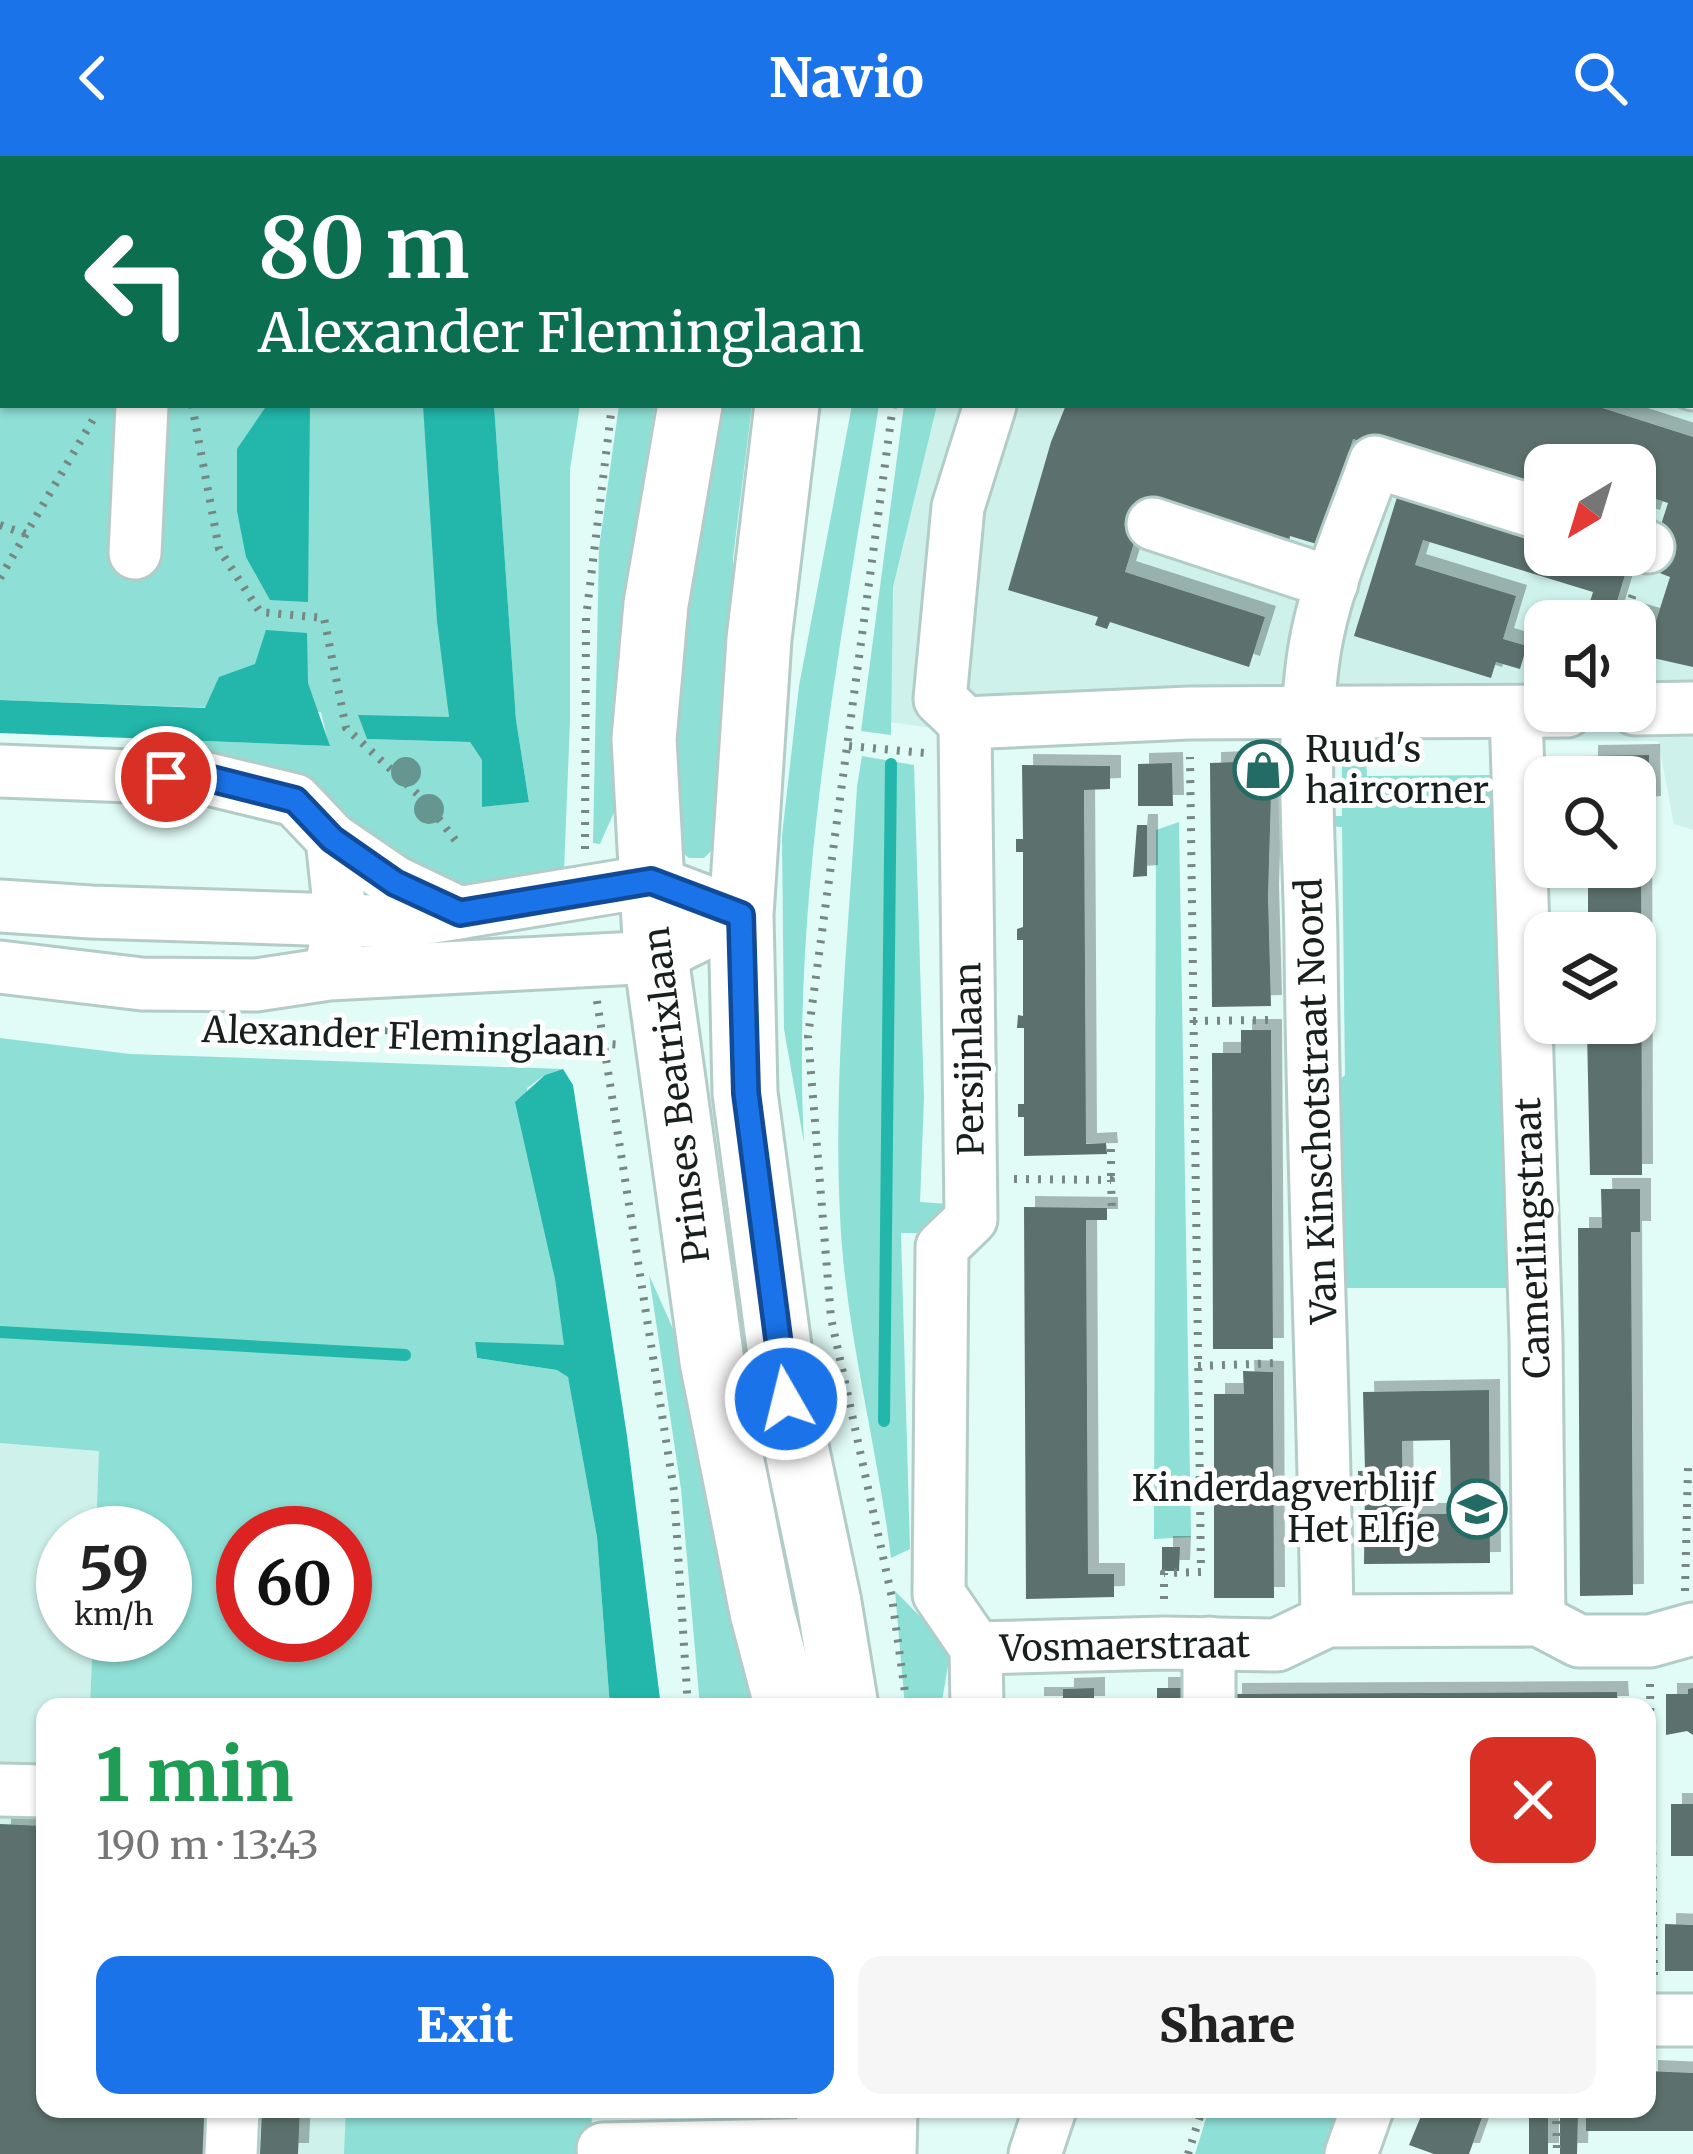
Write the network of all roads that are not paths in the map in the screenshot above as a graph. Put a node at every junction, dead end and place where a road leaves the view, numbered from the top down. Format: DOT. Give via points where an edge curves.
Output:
graph roads {
  1 [pos="142,408"];
  2 [pos="689,408"];
  3 [pos="787,408"];
  4 [pos="989,408"];
  5 [pos="1524,508"];
  6 [pos="1153,524"];
  7 [pos="135,553"];
  8 [pos="1332,583"];
  9 [pos="1693,708"];
  10 [pos="1656,709"];
  11 [pos="1516,712"];
  12 [pos="1524,712"];
  13 [pos="1308,713"];
  14 [pos="965,739"];
  15 [pos="0,771"];
  16 [pos="332,839"];
  17 [pos="651,881"];
  18 [pos="0,905"];
  19 [pos="460,913"];
  20 [pos="741,915"];
  21 [pos="341,922"];
  22 [pos="656,958"];
  23 [pos="0,967"];
  24 [pos="328,974"];
  25 [pos="1539,1620"];
  26 [pos="1327,1621"];
  27 [pos="1675,1633"];
  28 [pos="1187,1643"];
  29 [pos="976,1648"];
  30 [pos="785,1698"];
  31 [pos="845,1698"];
  32 [pos="976,1698"];
  33 [pos="1206,1698"];
  34 [pos="0,1790"];
  35 [pos="36,1791"];
  36 [pos="233,2118"];
  37 [pos="873,2118"];
  38 [pos="1047,2118"];
  39 [pos="1363,2118"];
  40 [pos="609,2140"];
  41 [pos="842,2140"];
  42 [pos="231,2154"];
  43 [pos="1035,2154"];
  44 [pos="1351,2154"];
  1 -- 7 [label="street"];
  2 -- 17 [label="main road, Prinses Beatrixlaan" via="646,716"];
  3 -- 20 [label="main road, Prinses Beatrixlaan" via="761,615"];
  4 -- 14 [label="street, Persijnlaan" via="958,507 945,616 940,699"];
  5 -- 8 [label="street, Van Kinschotstraat Noord" via="1375,462"];
  6 -- 8 [label="street"];
  8 -- 13 [label="street, Van Kinschotstraat Noord"];
  9 -- 10 [label="street"];
  11 -- 12 [label="street"];
  11 -- 13 [label="street"];
  11 -- 25 [label="street, Camerlingstraat"];
  13 -- 14 [label="street" via="1189,713"];
  13 -- 26 [label="street, Van Kinschotstraat Noord"];
  14 -- 29 [label="street, Persijnlaan" via="971,1219 942,1247 939,1594"];
  15 -- 16 [label="street" via="208,778 295,800"];
  16 -- 19 [label="street" via="395,883"];
  16 -- 21 [label="street, Alexander Fleminglaan"];
  17 -- 19 [label="street"];
  17 -- 20 [label="street"];
  17 -- 22 [label="main road, Prinses Beatrixlaan"];
  18 -- 21 [label="street"];
  19 -- 21 [label="street"];
  20 -- 22 [label="street, Alexander Fleminglaan"];
  20 -- 31 [label="main road, Prinses Beatrixlaan" via="748,1116 786,1399"];
  21 -- 24 [label="street, Alexander Fleminglaan"];
  22 -- 24 [label="street, Alexander Fleminglaan"];
  22 -- 30 [label="main road, Prinses Beatrixlaan" via="712,1361"];
  23 -- 24 [label="street, Alexander Fleminglaan" via="142,984 256,986"];
  25 -- 26 [label="street, Vosmaerstraat"];
  25 -- 27 [label="street, Vosmaerstraat" via="1580,1640"];
  26 -- 28 [label="street, Vosmaerstraat" via="1277,1645"];
  28 -- 29 [label="street, Vosmaerstraat"];
  28 -- 33 [label="street"];
  29 -- 32 [label="street"];
  34 -- 35 [label="street"];
  36 -- 42 [label="street"];
  37 -- 41 [label="main road"];
  38 -- 43 [label="street"];
  39 -- 44 [label="street"];
  40 -- 41 [label="street" via="707,2149"];
}
